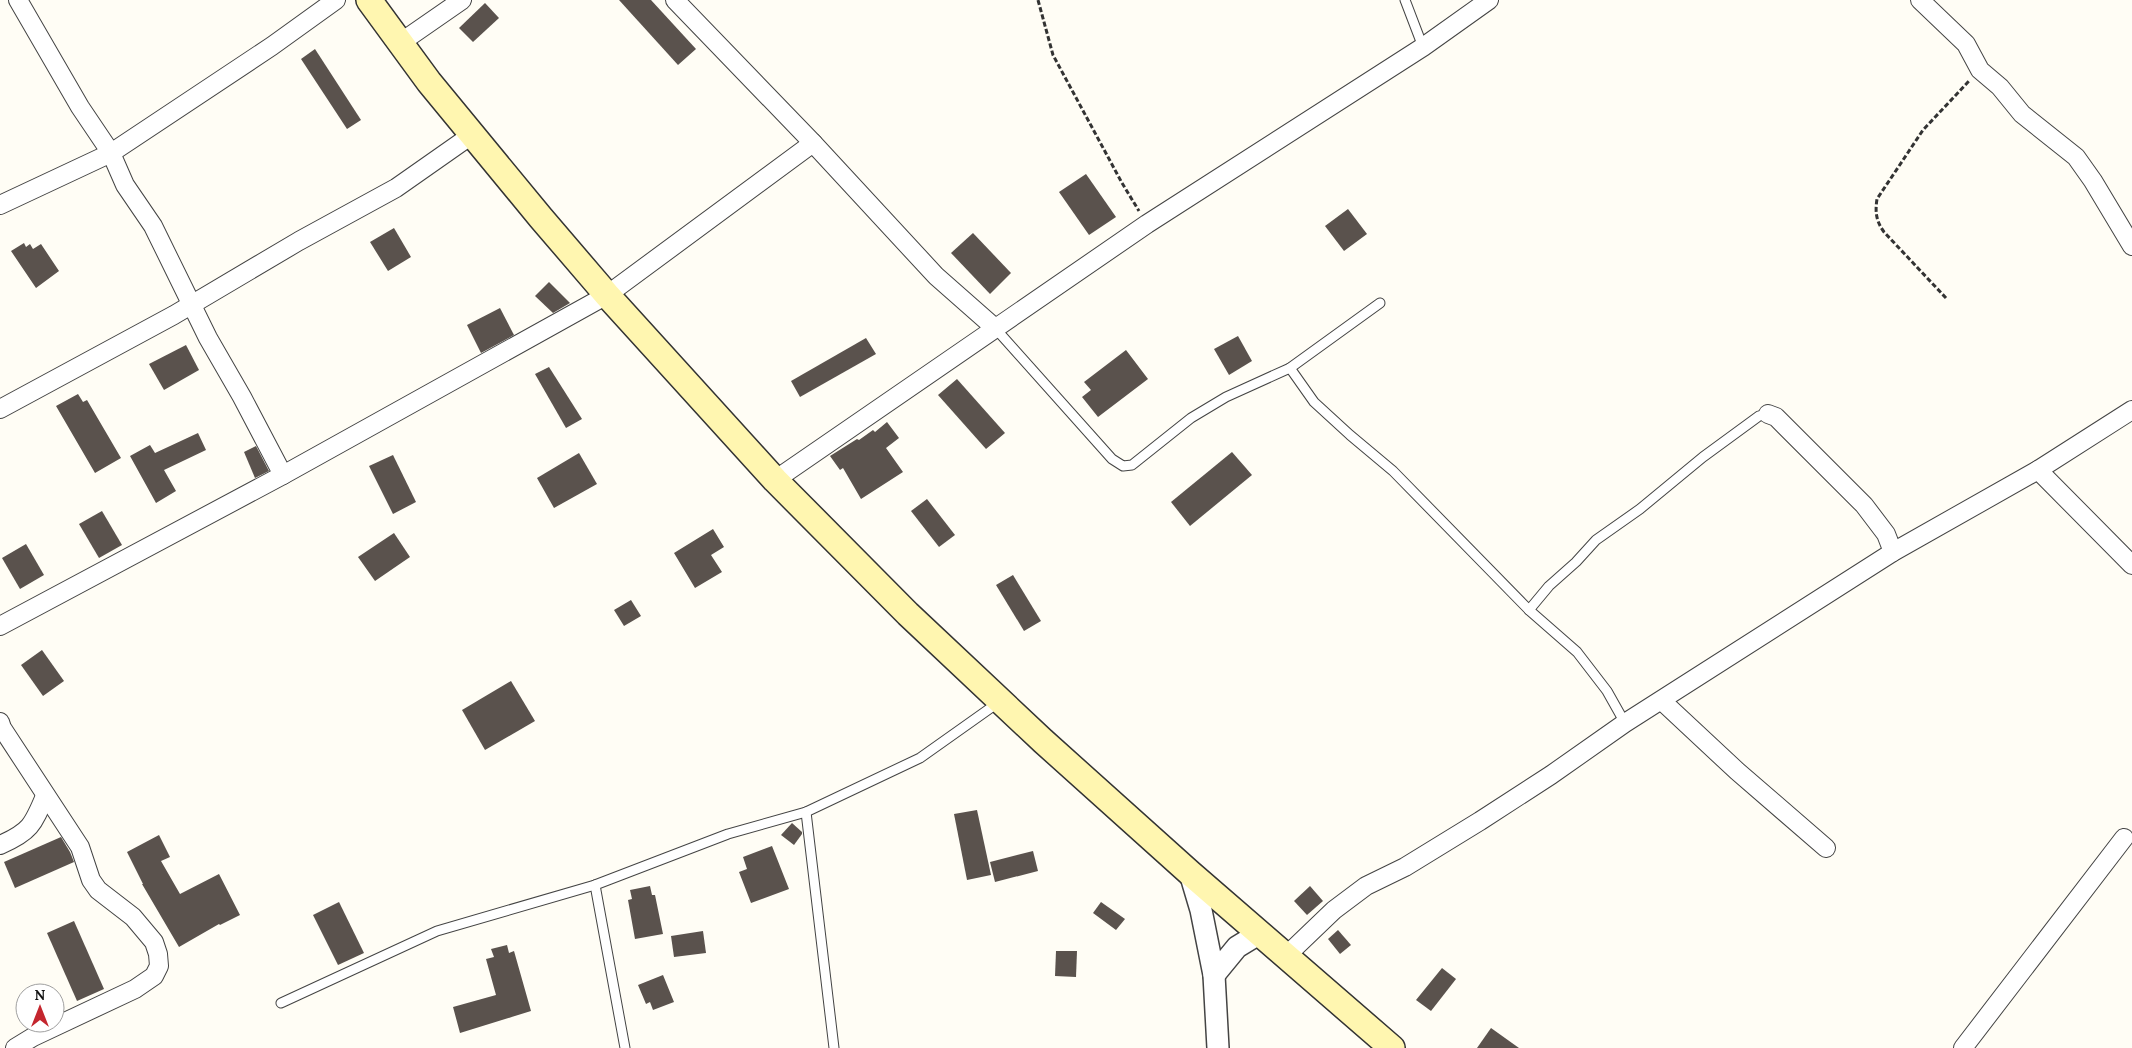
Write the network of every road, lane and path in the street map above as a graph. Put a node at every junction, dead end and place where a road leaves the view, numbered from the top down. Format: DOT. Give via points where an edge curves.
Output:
graph roads {
  1 [pos="18,0"];
  2 [pos="336,0"];
  3 [pos="369,0"];
  4 [pos="462,0"];
  5 [pos="675,0"];
  6 [pos="1038,0"];
  7 [pos="1405,0"];
  8 [pos="1489,0"];
  9 [pos="1920,0"];
  10 [pos="400,43"];
  11 [pos="1423,47"];
  12 [pos="1980,70"];
  13 [pos="473,134"];
  14 [pos="813,143"];
  15 [pos="111,152"];
  16 [pos="0,205"];
  17 [pos="1147,224"];
  18 [pos="2132,246"];
  19 [pos="607,295"];
  20 [pos="1946,298"];
  21 [pos="1380,303"];
  22 [pos="192,305"];
  23 [pos="995,328"];
  24 [pos="1290,368"];
  25 [pos="0,409"];
  26 [pos="2132,410"];
  27 [pos="1768,414"];
  28 [pos="2038,470"];
  29 [pos="283,475"];
  30 [pos="775,480"];
  31 [pos="1893,552"];
  32 [pos="2132,565"];
  33 [pos="1529,610"];
  34 [pos="0,626"];
  35 [pos="1001,701"];
  36 [pos="1662,701"];
  37 [pos="0,722"];
  38 [pos="1625,723"];
  39 [pos="45,796"];
  40 [pos="806,812"];
  41 [pos="2124,838"];
  42 [pos="0,845"];
  43 [pos="1826,848"];
  44 [pos="1190,873"];
  45 [pos="595,885"];
  46 [pos="1260,933"];
  47 [pos="1285,956"];
  48 [pos="1214,975"];
  49 [pos="281,1004"];
  50 [pos="15,1048"];
  51 [pos="625,1048"];
  52 [pos="834,1048"];
  53 [pos="1218,1048"];
  54 [pos="1392,1048"];
  55 [pos="1963,1048"];
  1 -- 15 [label="street" via="80,107"];
  2 -- 15 [label="street"];
  3 -- 10 [label="main road"];
  4 -- 10 [label="street"];
  5 -- 14 [label="street"];
  6 -- 17 [label="path" via="1053,55"];
  7 -- 11 [label="lane"];
  8 -- 11 [label="street"];
  9 -- 12 [label="street" via="1966,44"];
  10 -- 13 [label="main road"];
  11 -- 17 [label="street"];
  12 -- 18 [label="street" via="2000,87 2022,114 2076,157"];
  12 -- 20 [label="path" via="1923,130 1877,199 1875,211 1878,223"];
  13 -- 19 [label="main road"];
  13 -- 22 [label="street" via="396,188 299,240"];
  14 -- 19 [label="street"];
  14 -- 23 [label="street" via="936,276"];
  15 -- 16 [label="street"];
  15 -- 22 [label="street" via="125,185 153,226"];
  17 -- 23 [label="street"];
  19 -- 29 [label="street"];
  19 -- 30 [label="main road"];
  21 -- 24 [label="lane"];
  22 -- 25 [label="street"];
  22 -- 29 [label="street"];
  23 -- 24 [label="lane" via="1112,459 1123,466 1132,465 1191,418 1226,397"];
  23 -- 30 [label="street"];
  24 -- 33 [label="lane" via="1314,402 1393,471"];
  26 -- 28 [label="street"];
  27 -- 31 [label="street" via="1776,416 1864,505 1886,534"];
  27 -- 33 [label="lane" via="1759,416 1703,457 1596,540"];
  28 -- 31 [label="street"];
  28 -- 32 [label="street"];
  29 -- 34 [label="street"];
  30 -- 35 [label="main road" via="908,614"];
  31 -- 36 [label="street"];
  33 -- 38 [label="lane" via="1577,652 1608,691"];
  35 -- 40 [label="lane" via="920,758"];
  35 -- 44 [label="main road"];
  36 -- 38 [label="street"];
  36 -- 43 [label="street"];
  37 -- 39 [label="street"];
  38 -- 47 [label="street" via="1480,821 1405,867 1366,886 1334,910"];
  39 -- 42 [label="street" via="32,824 19,836"];
  39 -- 50 [label="street" via="80,847 91,880 98,890 133,917 154,942 159,966 154,976 135,988"];
  40 -- 45 [label="lane" via="728,834"];
  40 -- 52 [label="lane"];
  41 -- 55 [label="street"];
  44 -- 46 [label="main road"];
  44 -- 48 [label="street"];
  45 -- 49 [label="lane" via="437,931"];
  45 -- 51 [label="lane"];
  46 -- 47 [label="main road"];
  46 -- 48 [label="street" via="1237,947"];
  47 -- 54 [label="main road"];
  48 -- 53 [label="street"];
}
